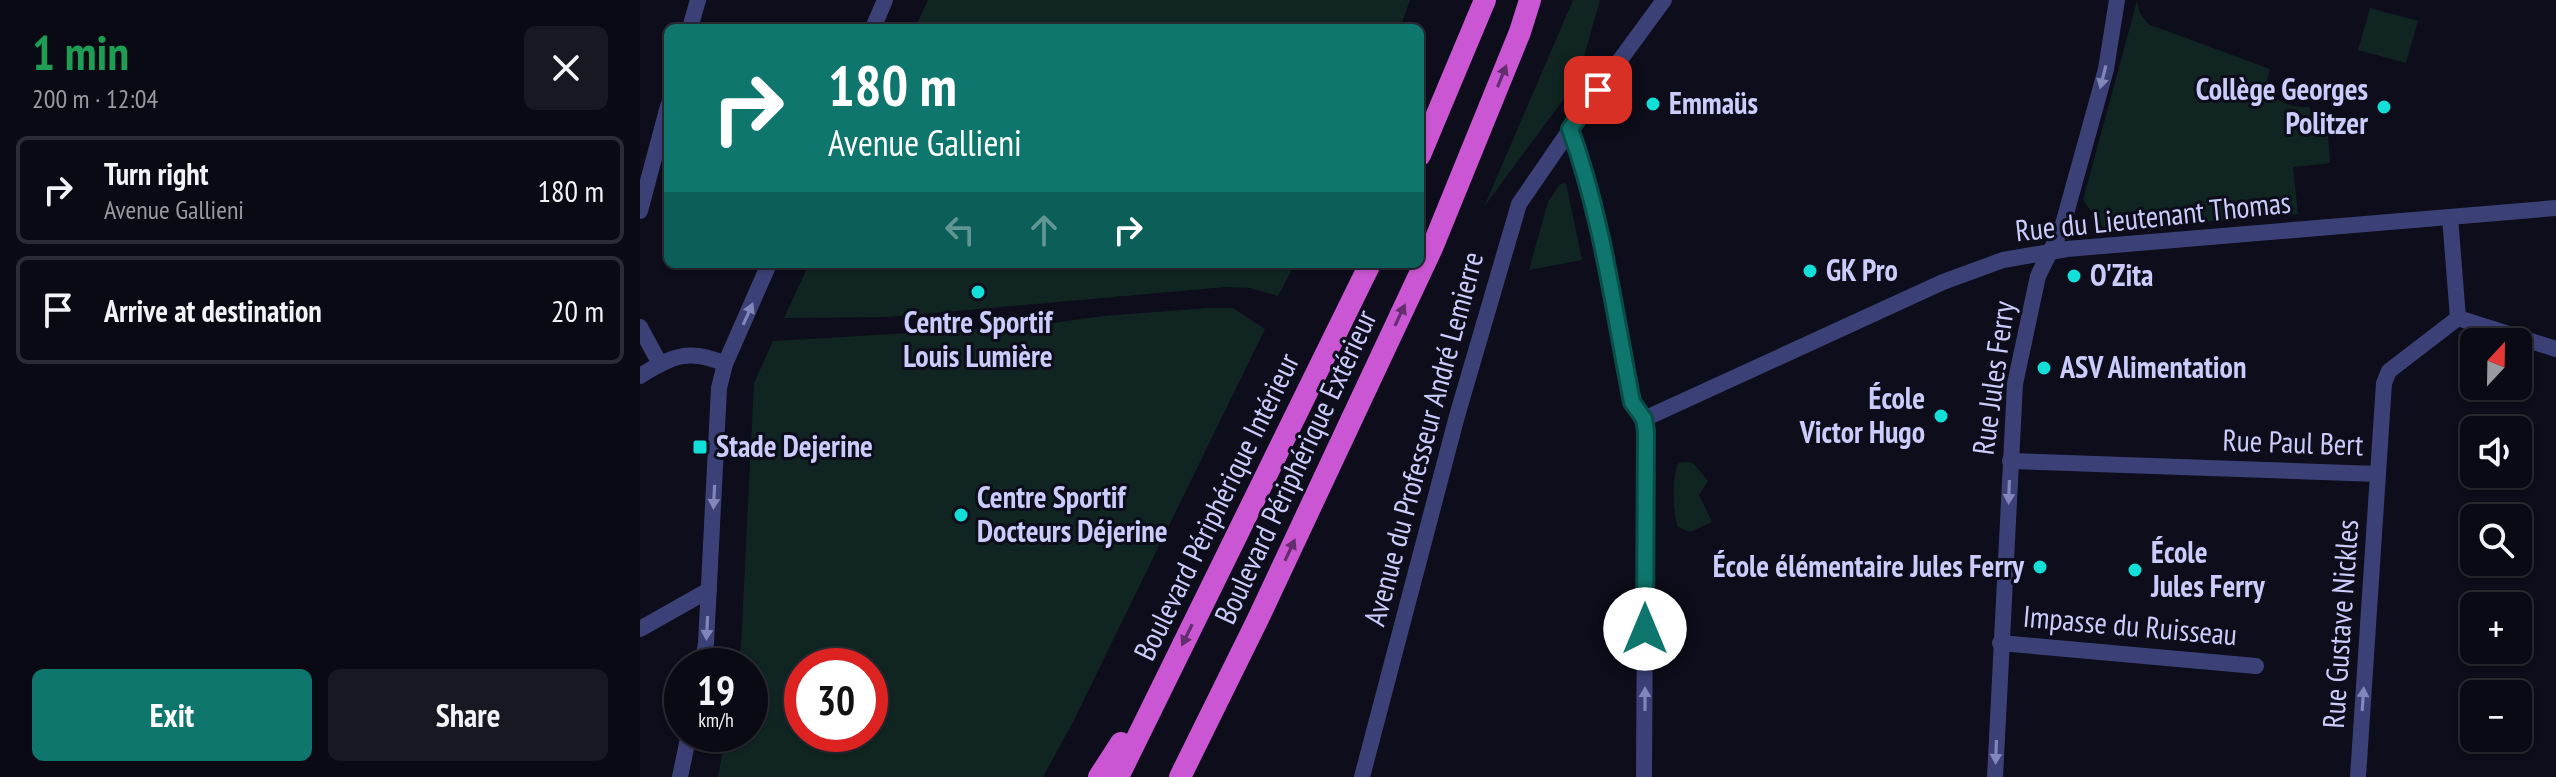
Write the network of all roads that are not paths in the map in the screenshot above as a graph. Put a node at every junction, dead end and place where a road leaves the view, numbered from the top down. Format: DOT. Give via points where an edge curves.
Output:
graph roads {
  1 [pos="698,0"];
  2 [pos="885,0"];
  3 [pos="1485,0"];
  4 [pos="1530,0"];
  5 [pos="1664,0"];
  6 [pos="2117,0"];
  7 [pos="691,24"];
  8 [pos="875,24"];
  9 [pos="664,121"];
  10 [pos="1570,129"];
  11 [pos="1424,145"];
  12 [pos="2556,208"];
  13 [pos="640,211"];
  14 [pos="2450,217"];
  15 [pos="2050,252"];
  16 [pos="1424,265"];
  17 [pos="767,268"];
  18 [pos="1368,268"];
  19 [pos="1423,268"];
  20 [pos="2458,318"];
  21 [pos="640,327"];
  22 [pos="2556,349"];
  23 [pos="660,364"];
  24 [pos="725,364"];
  25 [pos="640,376"];
  26 [pos="1644,419"];
  27 [pos="2010,461"];
  28 [pos="2378,474"];
  29 [pos="709,590"];
  30 [pos="1257,621"];
  31 [pos="640,629"];
  32 [pos="2000,643"];
  33 [pos="705,648"];
  34 [pos="2256,666"];
  35 [pos="1169,672"];
  36 [pos="685,752"];
  37 [pos="680,777"];
  38 [pos="1099,777"];
  39 [pos="1118,777"];
  40 [pos="1180,777"];
  41 [pos="1193,777"];
  42 [pos="1362,777"];
  43 [pos="1644,777"];
  44 [pos="1995,777"];
  45 [pos="2358,777"];
  1 -- 7 [label="street"];
  2 -- 8 [label="street"];
  3 -- 11 [label="highway"];
  16 -- 4 [label="highway, Boulevard Périphérique Extérieur, one-way"];
  5 -- 10 [label="street, Avenue du Professeur André Lemierre"];
  6 -- 15 [label="street, Rue Jules Ferry, one-way" via="2106,69 2062,228"];
  9 -- 13 [label="street"];
  10 -- 26 [label="street" via="1604,259 1632,402"];
  10 -- 42 [label="street, Avenue du Professeur André Lemierre" via="1519,204"];
  12 -- 14 [label="street, Rue du Lieutenant Thomas"];
  14 -- 15 [label="street, Rue du Lieutenant Thomas"];
  14 -- 20 [label="street"];
  15 -- 26 [label="street, Rue du Lieutenant Thomas" via="2003,260 1943,282"];
  15 -- 27 [label="street, Rue Jules Ferry" via="2038,276 2015,384"];
  24 -- 17 [label="street, one-way"];
  18 -- 35 [label="highway, Boulevard Périphérique Intérieur, one-way"];
  30 -- 19 [label="highway, Boulevard Périphérique Extérieur, one-way"];
  20 -- 22 [label="street"];
  20 -- 28 [label="street, Rue Paul Bert" via="2389,371"];
  21 -- 23 [label="street"];
  23 -- 24 [label="street" via="697,354"];
  23 -- 25 [label="street"];
  24 -- 29 [label="street, one-way" via="719,388"];
  43 -- 26 [label="street, one-way"];
  27 -- 28 [label="street, Rue Paul Bert"];
  27 -- 32 [label="street, Rue Jules Ferry, one-way"];
  45 -- 28 [label="street, Rue Gustave Nickles, one-way"];
  29 -- 31 [label="street"];
  29 -- 33 [label="street, one-way"];
  30 -- 40 [label="highway, Boulevard Périphérique Extérieur"];
  30 -- 41 [label="highway"];
  32 -- 34 [label="street, Impasse du Ruisseau"];
  32 -- 44 [label="street, Rue Jules Ferry, one-way"];
  35 -- 38 [label="highway"];
  35 -- 39 [label="highway, Boulevard Périphérique Intérieur"];
  36 -- 37 [label="street"];
}
